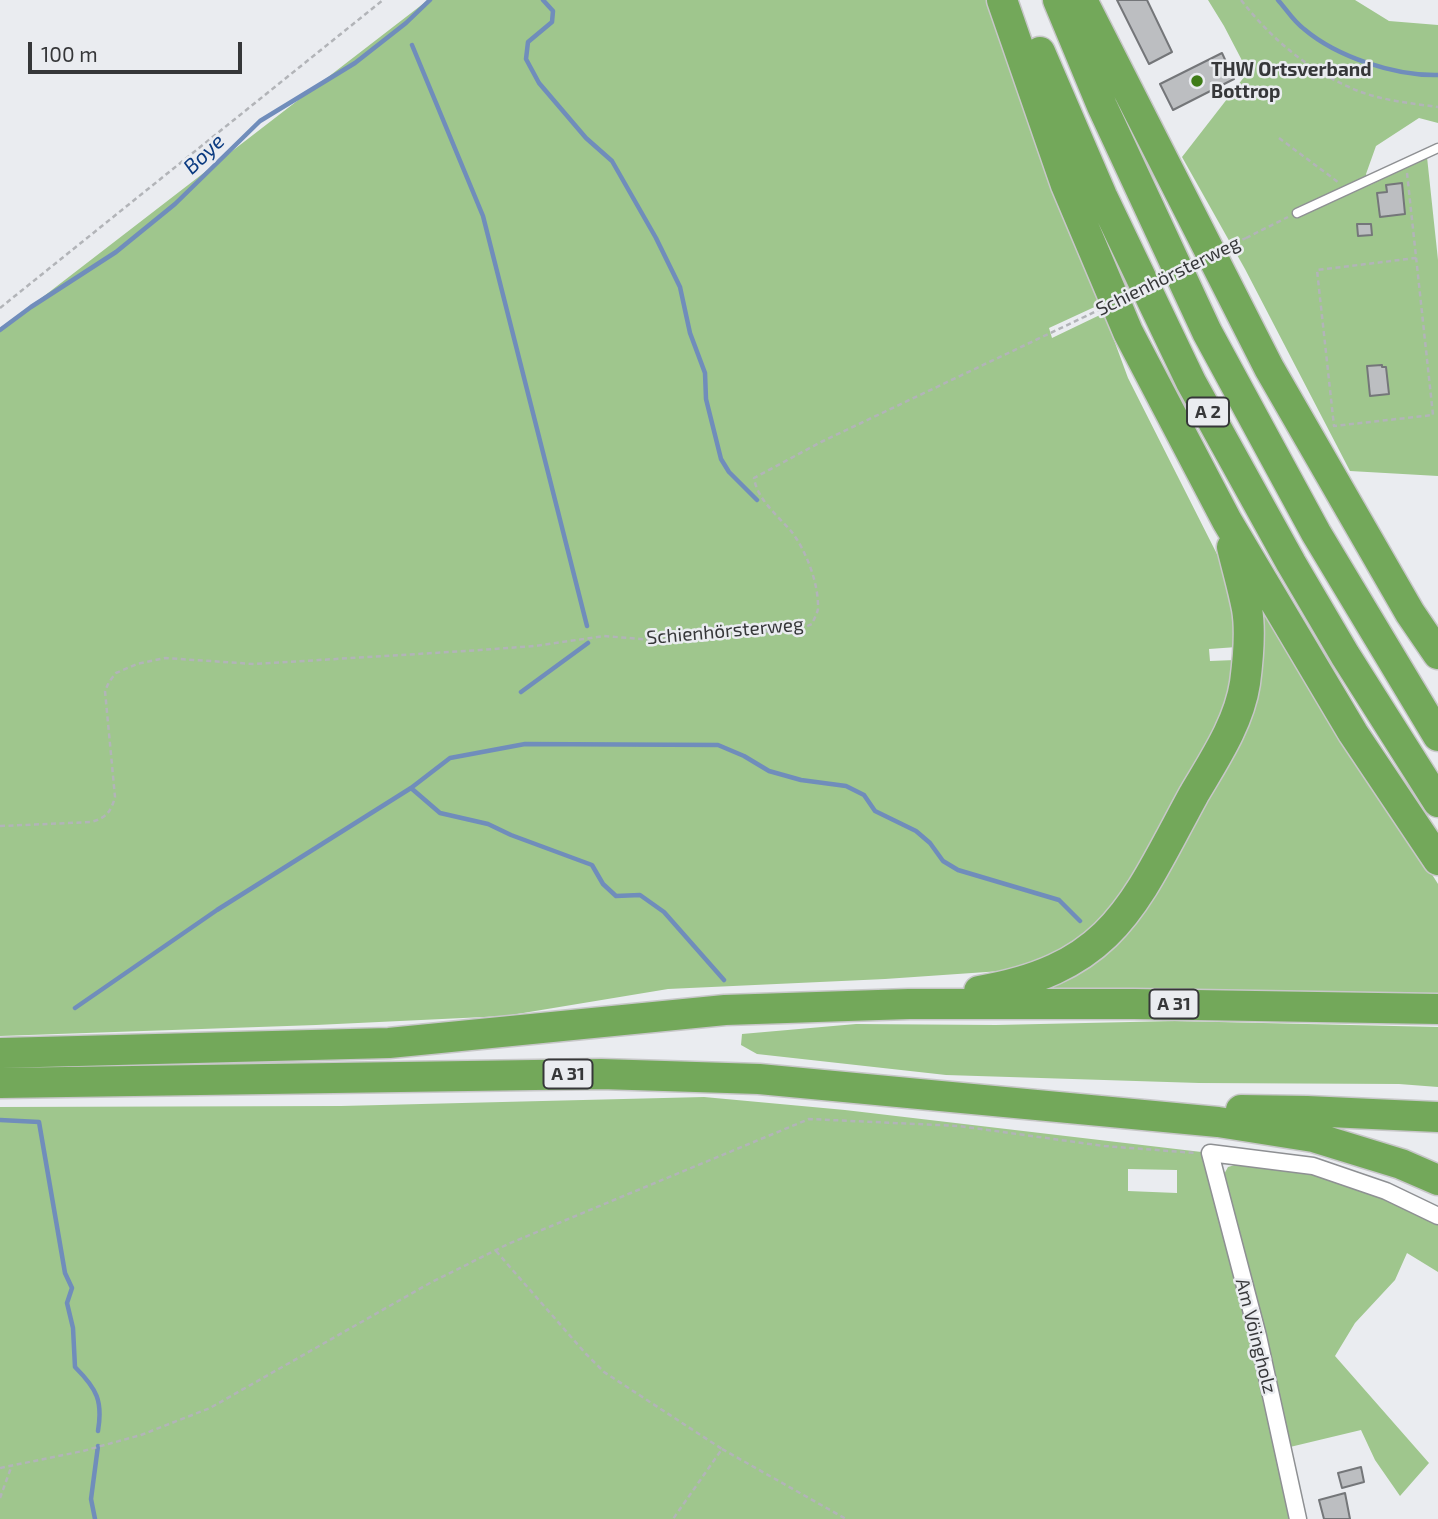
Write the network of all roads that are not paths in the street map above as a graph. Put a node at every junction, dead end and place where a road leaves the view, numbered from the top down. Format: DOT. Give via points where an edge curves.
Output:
graph roads {
  1 [pos="1002,0"];
  2 [pos="1018,0"];
  3 [pos="1058,0"];
  4 [pos="1082,0"];
  5 [pos="1438,148"];
  6 [pos="1297,213"];
  7 [pos="1227,521"];
  8 [pos="1410,613"];
  9 [pos="1438,654"];
  10 [pos="1438,664"];
  11 [pos="1438,736"];
  12 [pos="1438,802"];
  13 [pos="1438,860"];
  14 [pos="909,1004"];
  15 [pos="1438,1009"];
  16 [pos="0,1053"];
  17 [pos="0,1083"];
  18 [pos="1083,1109"];
  19 [pos="1438,1117"];
  20 [pos="1438,1180"];
  21 [pos="1438,1216"];
  22 [pos="1298,1519"];
  1 -- 7 [label="highway" via="1066,185 1128,332"];
  2 -- 12 [label="highway, A 2" via="1102,196 1191,382 1331,632"];
  3 -- 11 [label="highway, A 2" via="1101,106 1207,332 1317,533"];
  4 -- 8 [label="highway" via="1269,368"];
  5 -- 6 [label="lane"];
  7 -- 13 [label="highway" via="1353,733"];
  7 -- 14 [label="highway" via="1247,611 1244,687 1226,737 1135,902 1095,946 1057,970 1006,987"];
  8 -- 9 [label="highway"];
  8 -- 10 [label="lane"];
  14 -- 15 [label="highway, A 31"];
  14 -- 16 [label="highway, A 31" via="725,1010 389,1043"];
  17 -- 18 [label="highway, A 31" via="601,1074 759,1079"];
  18 -- 19 [label="highway"];
  18 -- 20 [label="highway" via="1313,1137"];
  21 -- 22 [label="street, Am Vöingholz" via="1386,1191 1313,1166 1210,1153 1258,1336"];
}
